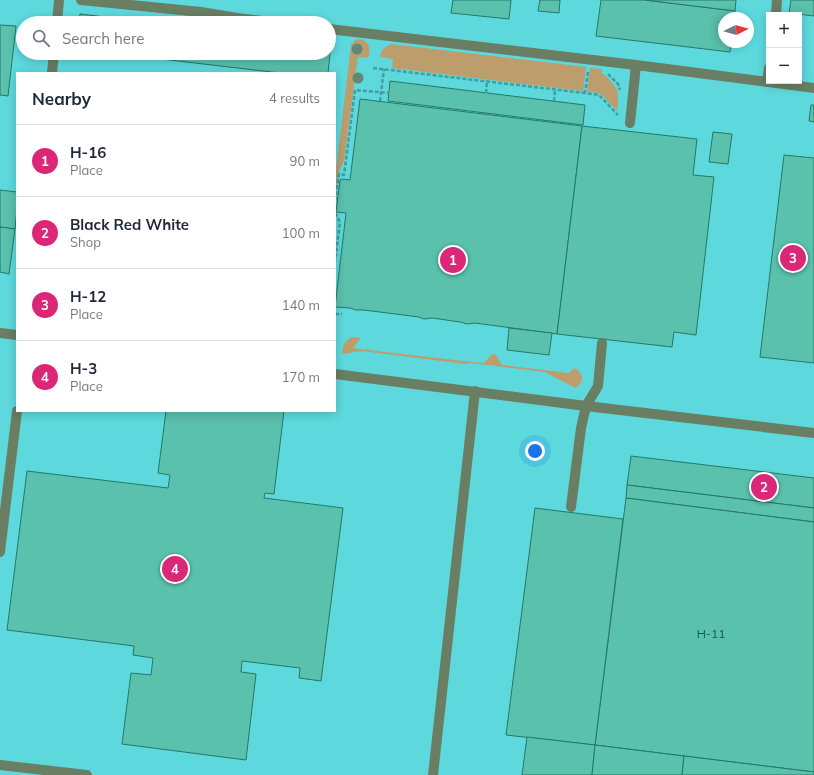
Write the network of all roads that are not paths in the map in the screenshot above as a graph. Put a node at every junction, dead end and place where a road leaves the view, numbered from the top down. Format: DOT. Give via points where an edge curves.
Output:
graph roads {
  1 [pos="59,0"];
  2 [pos="81,0"];
  3 [pos="778,0"];
  4 [pos="776,12"];
  5 [pos="57,16"];
  6 [pos="225,16"];
  7 [pos="336,30"];
  8 [pos="53,60"];
  9 [pos="636,65"];
  10 [pos="52,72"];
  11 [pos="766,82"];
  12 [pos="783,84"];
  13 [pos="814,88"];
  14 [pos="630,123"];
  15 [pos="0,333"];
  16 [pos="16,335"];
  17 [pos="602,343"];
  18 [pos="336,374"];
  19 [pos="475,391"];
  20 [pos="586,406"];
  21 [pos="17,412"];
  22 [pos="814,433"];
  23 [pos="571,507"];
  24 [pos="0,548"];
  25 [pos="0,765"];
  26 [pos="87,775"];
  27 [pos="433,775"];
  1 -- 5 [label="lane"];
  2 -- 6 [label="lane"];
  3 -- 4 [label="lane"];
  7 -- 9 [label="lane"];
  8 -- 10 [label="lane"];
  9 -- 11 [label="lane"];
  9 -- 14 [label="lane"];
  12 -- 13 [label="lane"];
  15 -- 16 [label="lane"];
  17 -- 20 [label="lane" via="598,386"];
  18 -- 19 [label="lane"];
  19 -- 20 [label="lane"];
  19 -- 27 [label="lane"];
  20 -- 22 [label="lane"];
  20 -- 23 [label="lane"];
  21 -- 24 [label="lane"];
  25 -- 26 [label="lane"];
}
